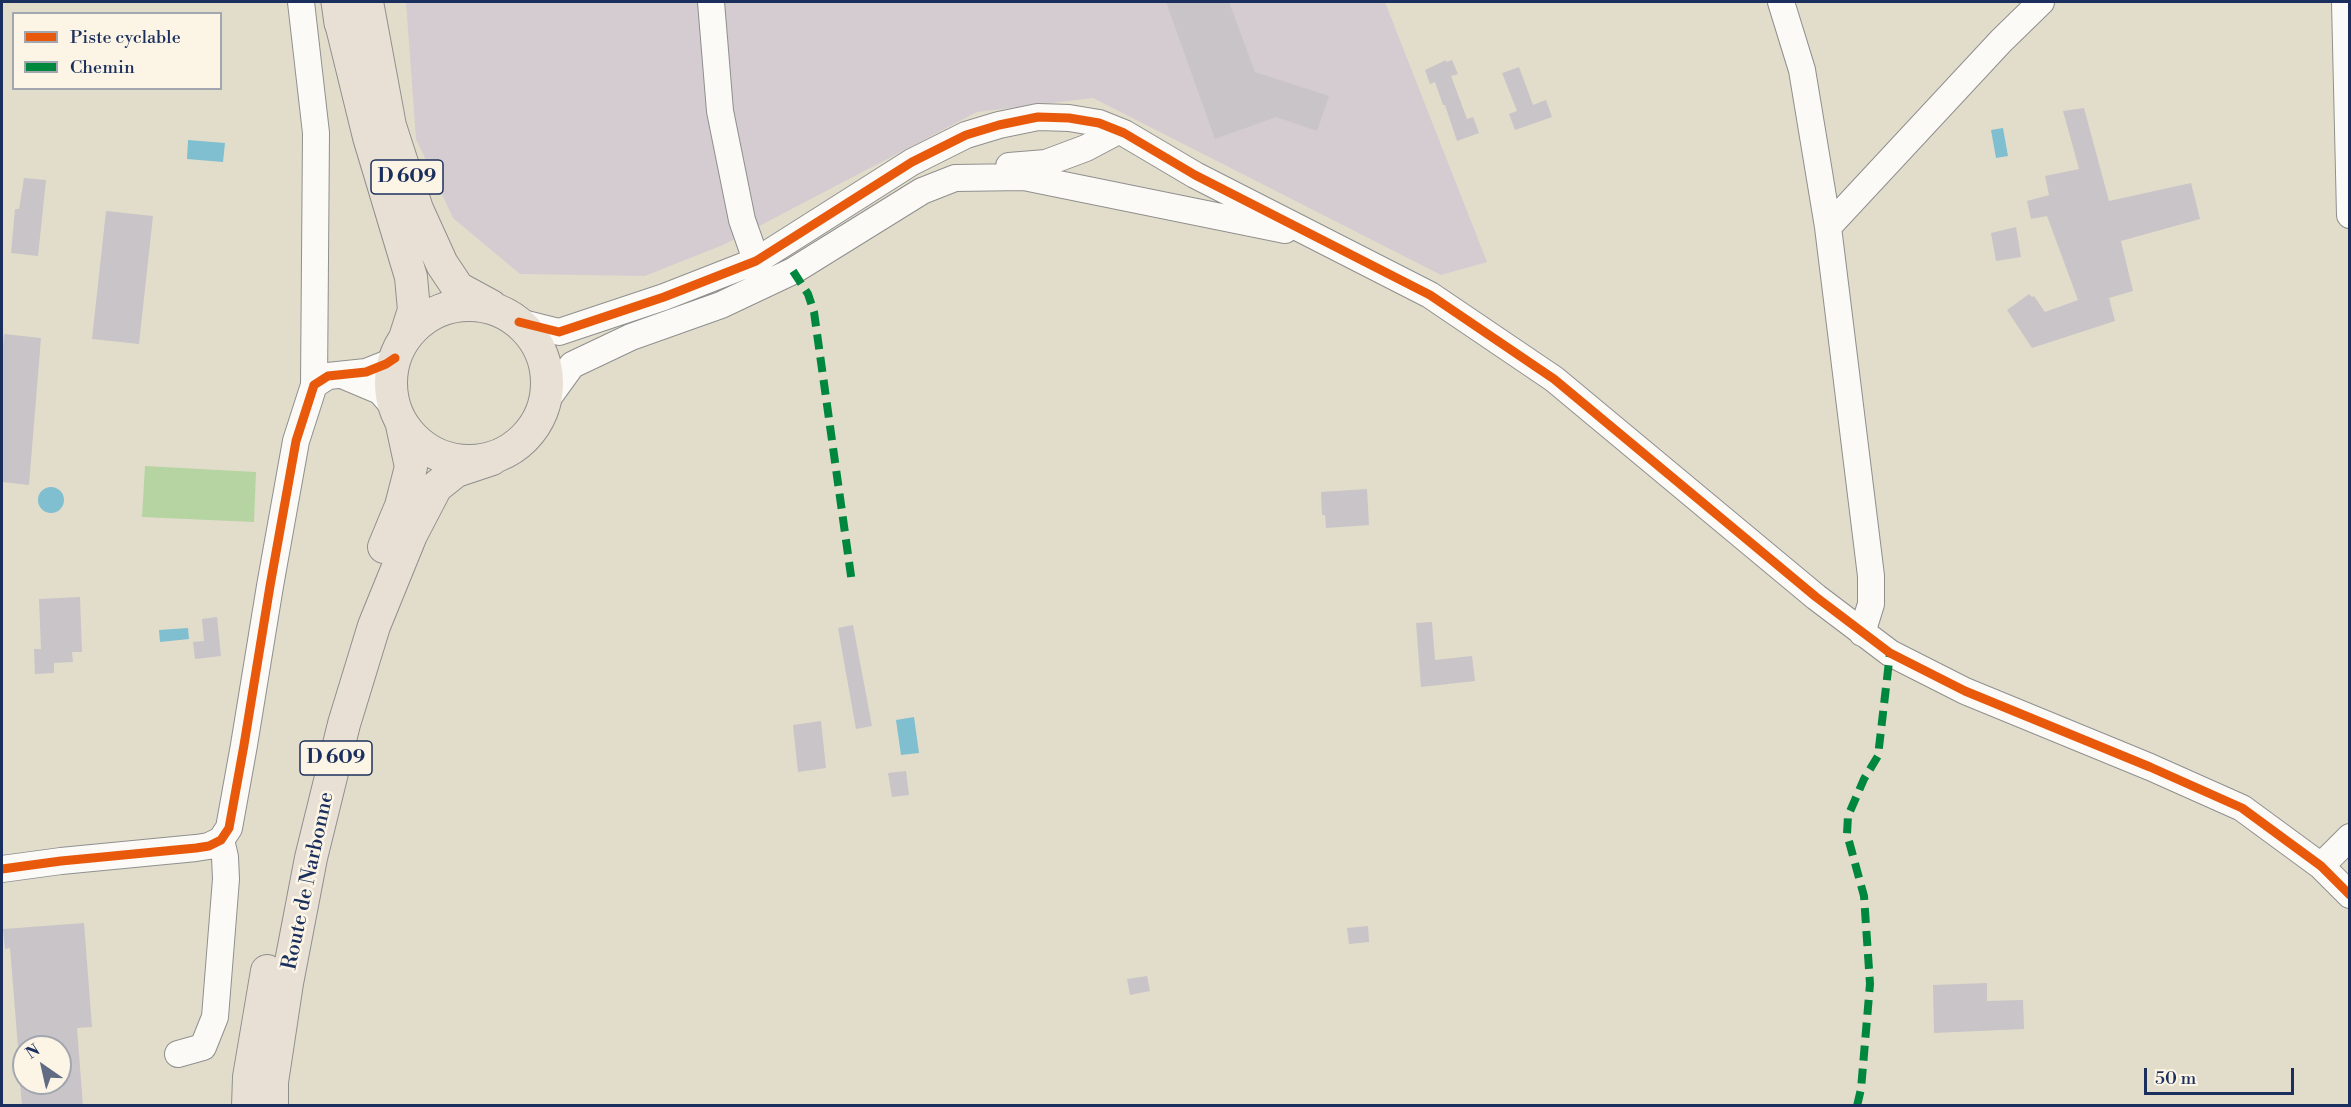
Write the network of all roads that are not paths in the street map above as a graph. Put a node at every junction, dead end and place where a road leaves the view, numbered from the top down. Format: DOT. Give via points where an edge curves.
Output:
graph roads {
  1 [pos="301,2"];
  2 [pos="367,2"];
  3 [pos="711,2"];
  4 [pos="1781,2"];
  5 [pos="2041,2"];
  6 [pos="2345,2"];
  7 [pos="340,9"];
  8 [pos="1118,131"];
  9 [pos="955,178"];
  10 [pos="2349,214"];
  11 [pos="1828,227"];
  12 [pos="1315,236"];
  13 [pos="760,272"];
  14 [pos="507,315"];
  15 [pos="400,348"];
  16 [pos="338,374"];
  17 [pos="314,385"];
  18 [pos="546,401"];
  19 [pos="398,416"];
  20 [pos="492,459"];
  21 [pos="1862,633"];
  22 [pos="2349,837"];
  23 [pos="221,840"];
  24 [pos="2321,866"];
  25 [pos="2,869"];
  26 [pos="2349,895"];
  27 [pos="178,1054"];
  28 [pos="248,1106"];
  29 [pos="272,1106"];
  1 -- 17 [label="street" via="316,133"];
  2 -- 14 [label="main road, D 609" via="390,126 417,209 442,264 458,288"];
  3 -- 13 [label="street" via="720,111 742,220"];
  4 -- 11 [label="street" via="1802,70"];
  5 -- 11 [label="street"];
  6 -- 10 [label="street"];
  7 -- 15 [label="main road, D 609" via="369,137 411,277 414,310"];
  8 -- 9 [label="street" via="1046,163 974,167"];
  8 -- 12 [label="street"];
  8 -- 13 [label="street" via="1099,123 1038,117 966,135 912,162"];
  9 -- 12 [label="street" via="1024,177"];
  9 -- 13 [label="street" via="922,191 793,271"];
  11 -- 21 [label="street" via="1871,576 1871,604"];
  12 -- 21 [label="street" via="1430,295 1554,379"];
  13 -- 14 [label="street" via="664,297 560,332"];
  13 -- 18 [label="street" via="721,305 631,337 572,365"];
  14 -- 15 [label="main road" via="470,304 445,308 423,320"];
  14 -- 18 [label="main road" via="534,338 544,358"];
  15 -- 16 [label="street" via="386,364 366,372"];
  15 -- 19 [label="main road" via="391,391"];
  16 -- 17 [label="street"];
  16 -- 19 [label="street" via="380,391"];
  17 -- 23 [label="street" via="296,441 229,828"];
  18 -- 20 [label="main road" via="527,438"];
  19 -- 20 [label="main road" via="419,444 441,457 466,462"];
  19 -- 28 [label="main road, Route de Narbonne / D 609" via="411,467 401,506 362,599 330,695 269,961 249,1077"];
  20 -- 29 [label="main road, Route de Narbonne / D 609" via="456,471 436,488 411,535 374,626 344,724 311,858 285,994"];
  21 -- 24 [label="street" via="1890,653 1965,691 2242,808"];
  22 -- 24 [label="street"];
  23 -- 25 [label="street" via="196,849"];
  23 -- 27 [label="street" via="226,879 215,1017 203,1047"];
  24 -- 26 [label="street"];
}
